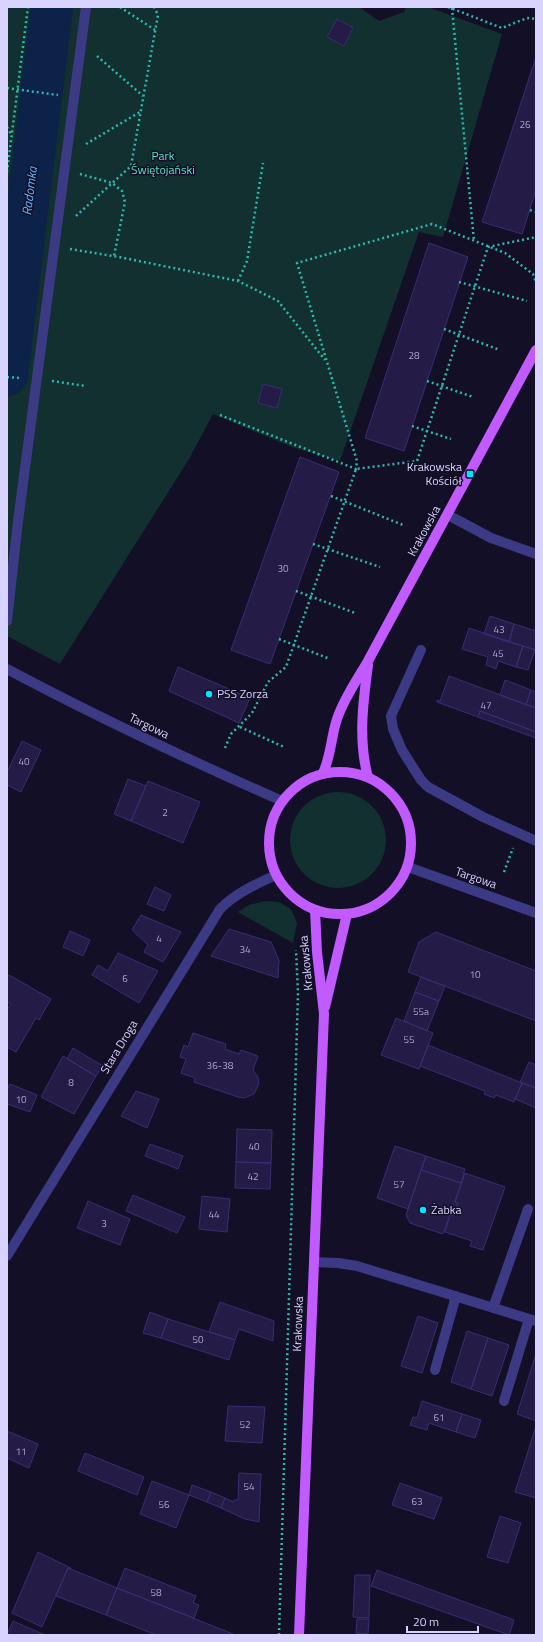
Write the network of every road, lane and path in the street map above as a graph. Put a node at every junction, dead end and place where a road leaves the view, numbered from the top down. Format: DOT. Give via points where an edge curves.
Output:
graph roads {
  1 [pos="28,7"];
  2 [pos="86,7"];
  3 [pos="120,7"];
  4 [pos="154,7"];
  5 [pos="448,7"];
  6 [pos="452,8"];
  7 [pos="536,19"];
  8 [pos="155,30"];
  9 [pos="81,42"];
  10 [pos="7,88"];
  11 [pos="18,90"];
  12 [pos="64,96"];
  13 [pos="144,96"];
  14 [pos="141,112"];
  15 [pos="7,127"];
  16 [pos="12,134"];
  17 [pos="66,155"];
  18 [pos="263,163"];
  19 [pos="64,169"];
  20 [pos="7,172"];
  21 [pos="112,184"];
  22 [pos="530,210"];
  23 [pos="536,212"];
  24 [pos="56,230"];
  25 [pos="536,237"];
  26 [pos="474,241"];
  27 [pos="54,246"];
  28 [pos="488,247"];
  29 [pos="114,256"];
  30 [pos="238,281"];
  31 [pos="459,282"];
  32 [pos="536,282"];
  33 [pos="474,286"];
  34 [pos="527,301"];
  35 [pos="444,329"];
  36 [pos="458,334"];
  37 [pos="500,350"];
  38 [pos="536,350"];
  39 [pos="327,362"];
  40 [pos="36,379"];
  41 [pos="427,381"];
  42 [pos="86,386"];
  43 [pos="441,387"];
  44 [pos="473,398"];
  45 [pos="220,415"];
  46 [pos="412,426"];
  47 [pos="427,432"];
  48 [pos="451,438"];
  49 [pos="356,469"];
  50 [pos="331,496"];
  51 [pos="345,501"];
  52 [pos="448,515"];
  53 [pos="403,525"];
  54 [pos="313,544"];
  55 [pos="328,549"];
  56 [pos="536,554"];
  57 [pos="380,567"];
  58 [pos="296,591"];
  59 [pos="311,597"];
  60 [pos="355,613"];
  61 [pos="7,621"];
  62 [pos="279,639"];
  63 [pos="294,646"];
  64 [pos="421,650"];
  65 [pos="330,658"];
  66 [pos="368,661"];
  67 [pos="9,673"];
  68 [pos="240,727"];
  69 [pos="284,747"];
  70 [pos="225,748"];
  71 [pos="324,773"];
  72 [pos="368,776"];
  73 [pos="282,801"];
  74 [pos="518,833"];
  75 [pos="536,841"];
  76 [pos="408,867"];
  77 [pos="504,872"];
  78 [pos="276,875"];
  79 [pos="315,910"];
  80 [pos="536,913"];
  81 [pos="348,914"];
  82 [pos="296,950"];
  83 [pos="324,1014"];
  84 [pos="528,1209"];
  85 [pos="7,1256"];
  86 [pos="314,1262"];
  87 [pos="456,1296"];
  88 [pos="493,1308"];
  89 [pos="532,1320"];
  90 [pos="435,1370"];
  91 [pos="504,1401"];
  92 [pos="279,1635"];
  93 [pos="299,1635"];
  1 -- 11 [label="path"];
  2 -- 9 [label="street"];
  3 -- 8 [label="path"];
  4 -- 8 [label="path" via="158,15"];
  5 -- 6 [label="path"];
  6 -- 7 [label="path" via="502,28 527,18"];
  6 -- 26 [label="path"];
  8 -- 13 [label="path"];
  9 -- 13 [label="path"];
  9 -- 17 [label="street"];
  10 -- 11 [label="path"];
  11 -- 12 [label="path"];
  11 -- 16 [label="path"];
  13 -- 14 [label="path"];
  14 -- 17 [label="path"];
  14 -- 21 [label="path" via="131,166"];
  15 -- 16 [label="path"];
  16 -- 20 [label="path"];
  17 -- 19 [label="street"];
  18 -- 30 [label="path" via="247,261"];
  19 -- 21 [label="path"];
  19 -- 24 [label="street"];
  21 -- 24 [label="path" via="82,212"];
  21 -- 29 [label="path" via="122,191 124,202"];
  22 -- 23 [label="path"];
  24 -- 27 [label="street"];
  25 -- 28 [label="path"];
  26 -- 28 [label="path"];
  26 -- 39 [label="path" via="432,224 298,263"];
  27 -- 29 [label="path"];
  27 -- 40 [label="street"];
  28 -- 32 [label="path" via="505,253 524,266 533,274"];
  28 -- 33 [label="path"];
  29 -- 30 [label="path"];
  30 -- 39 [label="path" via="278,301"];
  31 -- 33 [label="path"];
  33 -- 34 [label="path"];
  33 -- 36 [label="path"];
  35 -- 36 [label="path"];
  36 -- 37 [label="path"];
  36 -- 43 [label="path"];
  38 -- 52 [label="main road, Krakowska"];
  39 -- 49 [label="path" via="356,461"];
  40 -- 42 [label="path"];
  40 -- 61 [label="street"];
  41 -- 43 [label="path"];
  43 -- 44 [label="path"];
  43 -- 47 [label="path"];
  45 -- 49 [label="path"];
  46 -- 47 [label="path"];
  47 -- 48 [label="path"];
  47 -- 49 [label="path" via="417,461"];
  49 -- 51 [label="path"];
  50 -- 51 [label="path"];
  51 -- 53 [label="path"];
  51 -- 55 [label="path"];
  52 -- 56 [label="street" via="490,538"];
  52 -- 66 [label="main road, Krakowska"];
  54 -- 55 [label="path"];
  55 -- 57 [label="path"];
  55 -- 59 [label="path"];
  58 -- 59 [label="path"];
  59 -- 60 [label="path"];
  59 -- 63 [label="path"];
  62 -- 63 [label="path"];
  63 -- 65 [label="path"];
  63 -- 68 [label="path" via="286,668 268,682 252,713"];
  64 -- 74 [label="street" via="391,716 393,729 402,750 428,787 482,817"];
  66 -- 71 [label="main road, Krakowska" via="347,695 336,720"];
  66 -- 72 [label="main road, Krakowska" via="362,721 364,763"];
  67 -- 73 [label="street, Targowa"];
  68 -- 69 [label="path"];
  68 -- 70 [label="path" via="231,734"];
  71 -- 72 [label="main road" via="353,772"];
  71 -- 73 [label="main road" via="307,779"];
  72 -- 76 [label="main road" via="392,794 406,814 411,831 412,849"];
  73 -- 78 [label="main road" via="273,818 269,836 270,855"];
  74 -- 75 [label="street"];
  74 -- 77 [label="path"];
  76 -- 80 [label="street, Targowa"];
  76 -- 81 [label="main road" via="399,885 385,900 367,910"];
  78 -- 79 [label="main road" via="298,901"];
  78 -- 85 [label="street, Stara Droga" via="227,901 220,908"];
  79 -- 81 [label="main road" via="331,914"];
  79 -- 83 [label="main road, Krakowska"];
  81 -- 83 [label="main road, Krakowska"];
  82 -- 92 [label="path" via="298,994"];
  83 -- 86 [label="main road, Krakowska"];
  84 -- 88 [label="street"];
  86 -- 87 [label="street" via="357,1266"];
  86 -- 93 [label="main road, Krakowska"];
  87 -- 88 [label="street"];
  87 -- 90 [label="street"];
  88 -- 89 [label="street"];
  89 -- 91 [label="street"];
}
